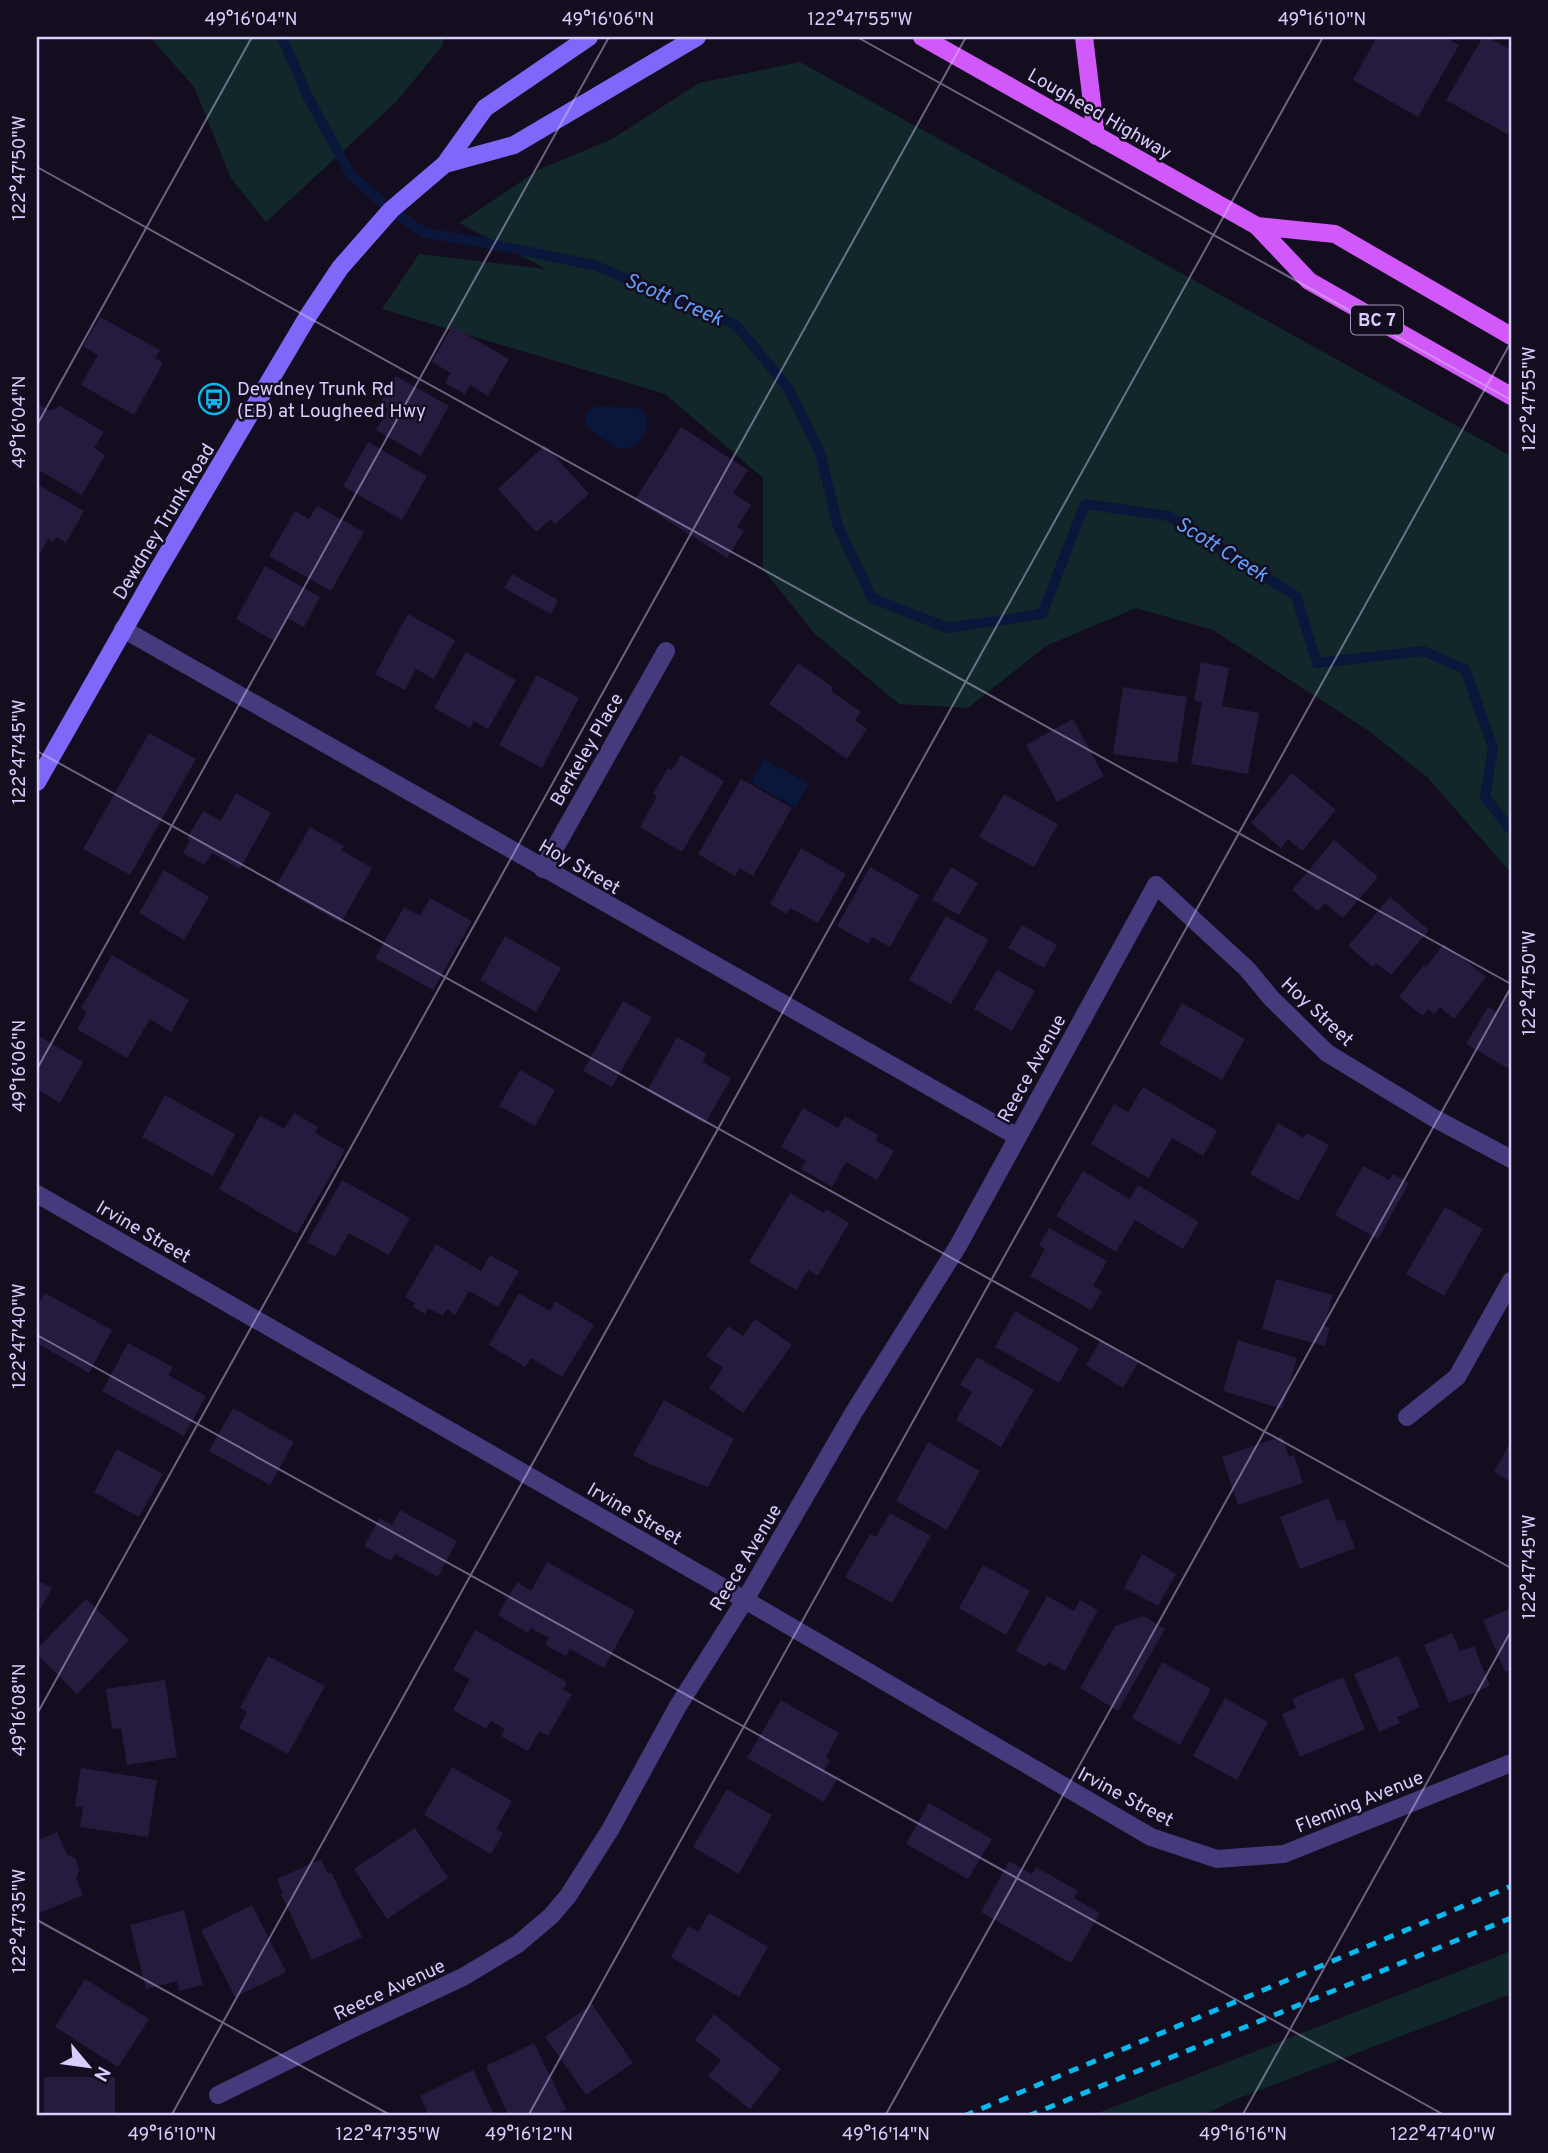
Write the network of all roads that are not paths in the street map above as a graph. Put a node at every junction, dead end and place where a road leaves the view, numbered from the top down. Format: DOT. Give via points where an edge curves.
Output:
graph roads {
  1 [pos="589,37"];
  2 [pos="696,37"];
  3 [pos="922,37"];
  4 [pos="1084,37"];
  5 [pos="1096,135"];
  6 [pos="441,167"];
  7 [pos="1257,226"];
  8 [pos="1511,336"];
  9 [pos="1511,396"];
  10 [pos="123,629"];
  11 [pos="666,651"];
  12 [pos="37,782"];
  13 [pos="543,869"];
  14 [pos="1156,885"];
  15 [pos="1018,1137"];
  16 [pos="1511,1159"];
  17 [pos="37,1194"];
  18 [pos="1511,1281"];
  19 [pos="1407,1417"];
  20 [pos="745,1600"];
  21 [pos="1511,1763"];
  22 [pos="1217,1858"];
  23 [pos="218,2095"];
  1 -- 6 [label="main road, Dewdney Trunk Road" via="485,108"];
  2 -- 6 [label="main road, Dewdney Trunk Road" via="513,145"];
  3 -- 5 [label="main road, Lougheed Highway / BC 7"];
  4 -- 5 [label="main road"];
  5 -- 7 [label="main road, Lougheed Highway / BC 7"];
  6 -- 10 [label="main road, Dewdney Trunk Road" via="391,210 351,254 308,316"];
  7 -- 8 [label="main road, Lougheed Highway / BC 7" via="1335,234"];
  7 -- 9 [label="main road, Lougheed Highway / BC 7" via="1309,281"];
  10 -- 12 [label="main road, Dewdney Trunk Road"];
  10 -- 13 [label="street, Hoy Street"];
  11 -- 13 [label="street, Berkeley Place"];
  13 -- 15 [label="street, Hoy Street"];
  14 -- 15 [label="street, Reece Avenue"];
  14 -- 16 [label="street, Hoy Street" via="1328,1053"];
  15 -- 20 [label="street, Reece Avenue" via="958,1246 854,1412"];
  17 -- 20 [label="street, Irvine Street"];
  18 -- 19 [label="street" via="1457,1377"];
  20 -- 22 [label="street, Irvine Street" via="1151,1837"];
  20 -- 23 [label="street, Reece Avenue" via="678,1706 583,1875 551,1916 518,1944 463,1978"];
  21 -- 22 [label="street, Fleming Avenue" via="1284,1854"];
}
